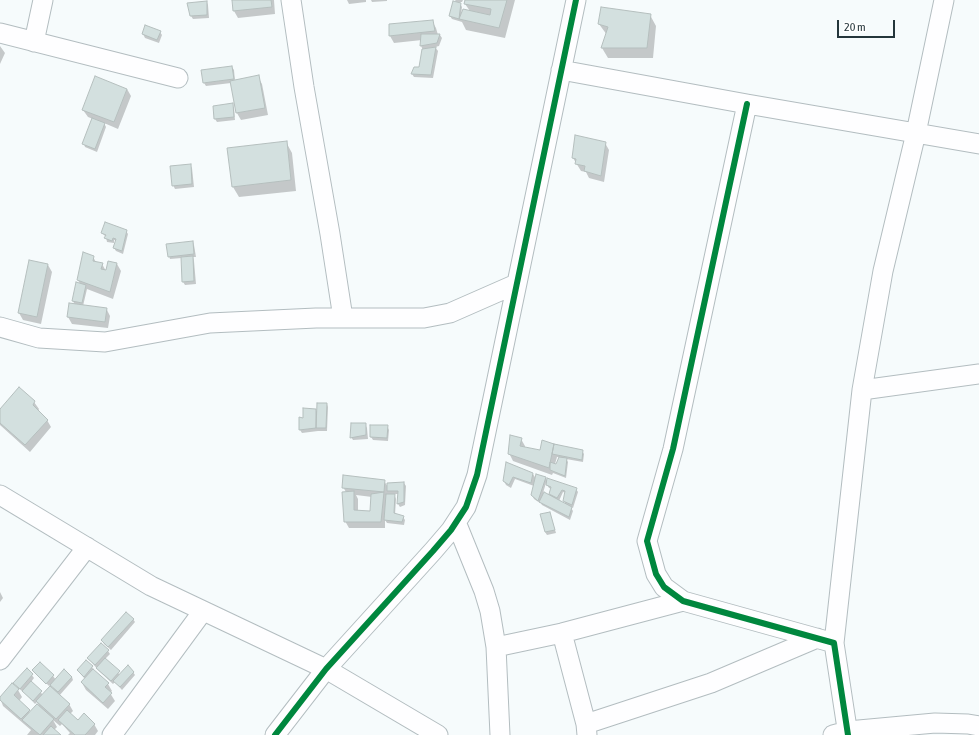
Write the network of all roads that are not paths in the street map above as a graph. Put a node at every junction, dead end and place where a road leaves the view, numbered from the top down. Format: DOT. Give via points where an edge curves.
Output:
graph roads {
  1 [pos="43,0"];
  2 [pos="291,0"];
  3 [pos="576,0"];
  4 [pos="944,0"];
  5 [pos="0,33"];
  6 [pos="34,42"];
  7 [pos="561,70"];
  8 [pos="178,78"];
  9 [pos="747,104"];
  10 [pos="916,133"];
  11 [pos="979,144"];
  12 [pos="516,284"];
  13 [pos="343,318"];
  14 [pos="0,326"];
  15 [pos="979,374"];
  16 [pos="862,390"];
  17 [pos="0,495"];
  18 [pos="456,522"];
  19 [pos="87,547"];
  20 [pos="683,601"];
  21 [pos="203,611"];
  22 [pos="562,633"];
  23 [pos="826,641"];
  24 [pos="496,647"];
  25 [pos="0,660"];
  26 [pos="326,669"];
  27 [pos="979,726"];
  28 [pos="587,729"];
  29 [pos="843,734"];
  30 [pos="112,735"];
  31 [pos="275,735"];
  32 [pos="438,735"];
  33 [pos="500,735"];
  1 -- 6 [label="street"];
  2 -- 13 [label="street"];
  3 -- 7 [label="street"];
  4 -- 10 [label="street"];
  5 -- 6 [label="street"];
  6 -- 8 [label="street"];
  7 -- 9 [label="street"];
  7 -- 12 [label="street"];
  9 -- 10 [label="street"];
  9 -- 20 [label="street" via="673,449 647,541 656,574 664,587"];
  10 -- 11 [label="street"];
  10 -- 16 [label="street" via="883,271"];
  12 -- 13 [label="street" via="450,313 424,318"];
  12 -- 18 [label="street" via="477,475 466,506"];
  13 -- 14 [label="street" via="210,323 105,342 39,338"];
  15 -- 16 [label="street"];
  16 -- 23 [label="street"];
  17 -- 19 [label="street"];
  18 -- 24 [label="street" via="484,591"];
  18 -- 26 [label="street"];
  19 -- 21 [label="street" via="151,586"];
  19 -- 25 [label="street"];
  20 -- 22 [label="street"];
  20 -- 23 [label="street"];
  21 -- 26 [label="street"];
  21 -- 30 [label="street"];
  22 -- 24 [label="street"];
  22 -- 28 [label="street"];
  23 -- 28 [label="street"];
  23 -- 29 [label="street"];
  24 -- 33 [label="street"];
  26 -- 31 [label="street"];
  26 -- 32 [label="street"];
  27 -- 29 [label="street" via="935,723"];
}
